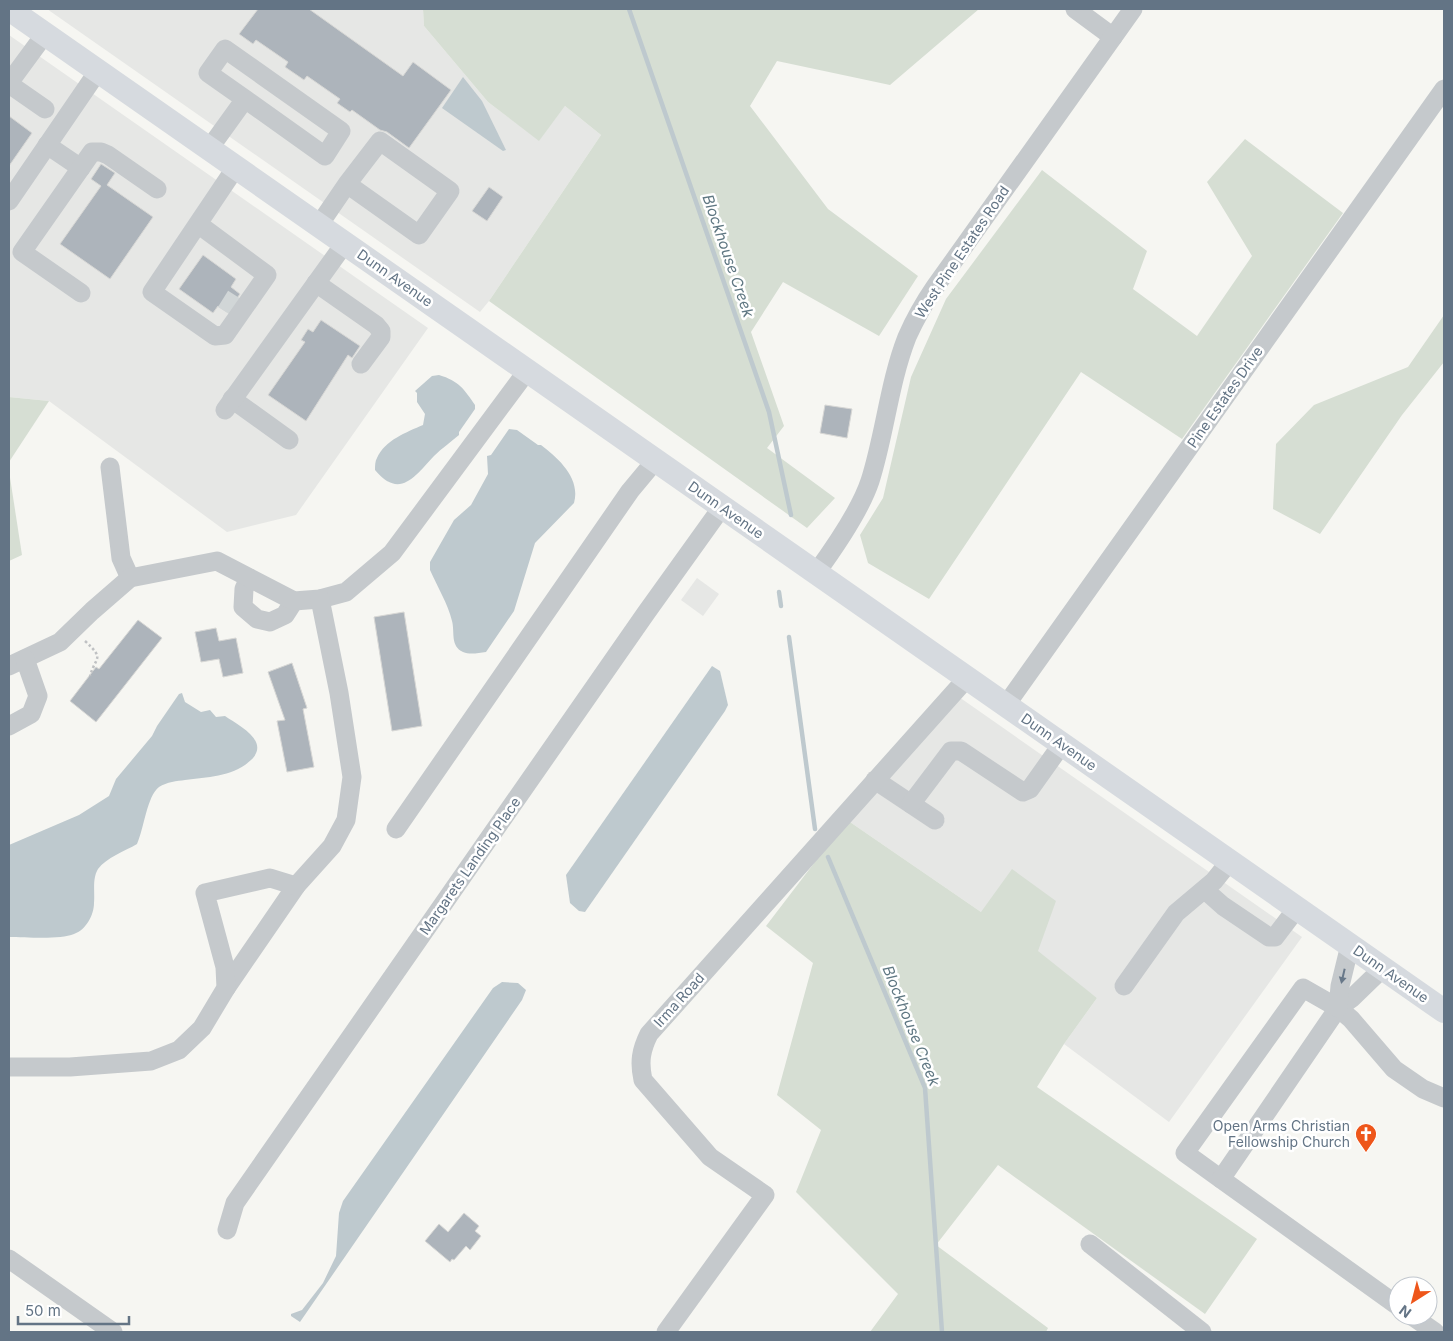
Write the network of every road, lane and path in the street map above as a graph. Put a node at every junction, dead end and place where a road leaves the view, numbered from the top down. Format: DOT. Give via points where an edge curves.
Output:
graph roads {
  1 [pos="9,9"];
  2 [pos="1075,9"];
  3 [pos="1133,9"];
  4 [pos="45,34"];
  5 [pos="1113,37"];
  6 [pos="98,71"];
  7 [pos="9,84"];
  8 [pos="1444,89"];
  9 [pos="245,99"];
  10 [pos="45,109"];
  11 [pos="48,145"];
  12 [pos="209,148"];
  13 [pos="236,167"];
  14 [pos="81,168"];
  15 [pos="347,184"];
  16 [pos="157,189"];
  17 [pos="9,201"];
  18 [pos="198,224"];
  19 [pos="319,225"];
  20 [pos="345,243"];
  21 [pos="263,280"];
  22 [pos="316,283"];
  23 [pos="81,293"];
  24 [pos="238,293"];
  25 [pos="226,312"];
  26 [pos="225,335"];
  27 [pos="361,364"];
  28 [pos="527,371"];
  29 [pos="289,440"];
  30 [pos="655,460"];
  31 [pos="110,467"];
  32 [pos="722,507"];
  33 [pos="816,573"];
  34 [pos="130,578"];
  35 [pos="249,578"];
  36 [pos="320,599"];
  37 [pos="294,601"];
  38 [pos="72,630"];
  39 [pos="17,662"];
  40 [pos="90,676"];
  41 [pos="967,678"];
  42 [pos="1006,705"];
  43 [pos="9,726"];
  44 [pos="1062,744"];
  45 [pos="875,780"];
  46 [pos="911,804"];
  47 [pos="936,820"];
  48 [pos="396,829"];
  49 [pos="1230,861"];
  50 [pos="296,886"];
  51 [pos="1205,890"];
  52 [pos="1297,908"];
  53 [pos="1350,945"];
  54 [pos="1383,968"];
  55 [pos="1124,986"];
  56 [pos="226,988"];
  57 [pos="1338,1008"];
  58 [pos="1444,1011"];
  59 [pos="9,1067"];
  60 [pos="1444,1098"];
  61 [pos="1221,1179"];
  62 [pos="227,1230"];
  63 [pos="1090,1244"];
  64 [pos="9,1259"];
  65 [pos="1388,1299"];
  66 [pos="108,1331"];
  67 [pos="666,1332"];
  68 [pos="1202,1332"];
  1 -- 4 [label="main road, Dunn Avenue"];
  2 -- 5 [label="street"];
  3 -- 5 [label="street, West Pine Estates Road"];
  4 -- 6 [label="main road, Dunn Avenue"];
  4 -- 7 [label="street"];
  5 -- 33 [label="street, West Pine Estates Road" via="918,312 895,374 870,482 863,499"];
  6 -- 11 [label="street"];
  6 -- 12 [label="main road, Dunn Avenue"];
  7 -- 10 [label="street"];
  8 -- 42 [label="street, Pine Estates Drive"];
  9 -- 9 [label="street" via="208,72 225,49 342,131 325,156"];
  9 -- 12 [label="street"];
  11 -- 14 [label="street"];
  11 -- 17 [label="street"];
  12 -- 13 [label="main road, Dunn Avenue"];
  13 -- 18 [label="street"];
  13 -- 19 [label="main road, Dunn Avenue"];
  14 -- 16 [label="street" via="92,152 101,152"];
  14 -- 23 [label="street" via="22,252"];
  15 -- 15 [label="street" via="380,141 450,191 419,235"];
  15 -- 19 [label="street"];
  18 -- 21 [label="street" via="267,275"];
  18 -- 26 [label="street" via="152,292 215,336"];
  19 -- 20 [label="main road, Dunn Avenue"];
  20 -- 22 [label="street"];
  20 -- 28 [label="main road, Dunn Avenue"];
  21 -- 24 [label="street" via="246,281"];
  21 -- 26 [label="street"];
  22 -- 27 [label="street" via="380,331 381,338"];
  22 -- 29 [label="street" via="229,405"];
  25 -- 26 [label="street"];
  28 -- 30 [label="main road, Dunn Avenue"];
  28 -- 36 [label="street" via="392,554 346,592"];
  30 -- 32 [label="main road, Dunn Avenue"];
  30 -- 48 [label="street" via="619,506"];
  31 -- 34 [label="street" via="122,558"];
  32 -- 33 [label="main road, Dunn Avenue"];
  32 -- 62 [label="street, Margarets Landing Place" via="235,1203"];
  33 -- 41 [label="main road, Dunn Avenue"];
  34 -- 35 [label="street" via="217,561"];
  34 -- 38 [label="street"];
  35 -- 37 [label="street"];
  35 -- 37 [label="street" via="244,589 243,607 257,619 270,622 285,615"];
  36 -- 37 [label="street"];
  36 -- 50 [label="street" via="352,777 346,820 332,846"];
  38 -- 39 [label="street" via="60,642"];
  38 -- 40 [label="path" via="96,652 98,659"];
  39 -- 43 [label="street" via="38,696 31,714"];
  41 -- 42 [label="main road, Dunn Avenue"];
  41 -- 45 [label="street, Irma Road"];
  42 -- 44 [label="main road, Dunn Avenue"];
  44 -- 46 [label="street" via="1030,789 1023,792 961,751 951,751"];
  44 -- 49 [label="main road, Dunn Avenue"];
  45 -- 46 [label="street"];
  45 -- 67 [label="street, Irma Road" via="649,1034 643,1045 640,1056 643,1080 710,1157 765,1195"];
  46 -- 47 [label="street"];
  49 -- 51 [label="street"];
  49 -- 52 [label="main road, Dunn Avenue"];
  50 -- 56 [label="street"];
  50 -- 56 [label="street" via="270,878 205,893 225,967"];
  51 -- 52 [label="street" via="1269,937 1275,937"];
  51 -- 55 [label="street" via="1176,913"];
  52 -- 53 [label="main road, Dunn Avenue"];
  53 -- 54 [label="main road, Dunn Avenue"];
  53 -- 57 [label="street, one-way"];
  54 -- 57 [label="street"];
  54 -- 58 [label="main road, Dunn Avenue"];
  56 -- 59 [label="street" via="202,1028 179,1050 152,1061 70,1068"];
  57 -- 60 [label="street" via="1394,1069 1422,1089"];
  57 -- 61 [label="street"];
  57 -- 61 [label="street" via="1303,988 1184,1153"];
  61 -- 65 [label="street"];
  63 -- 68 [label="street"];
  64 -- 66 [label="street"];
}
